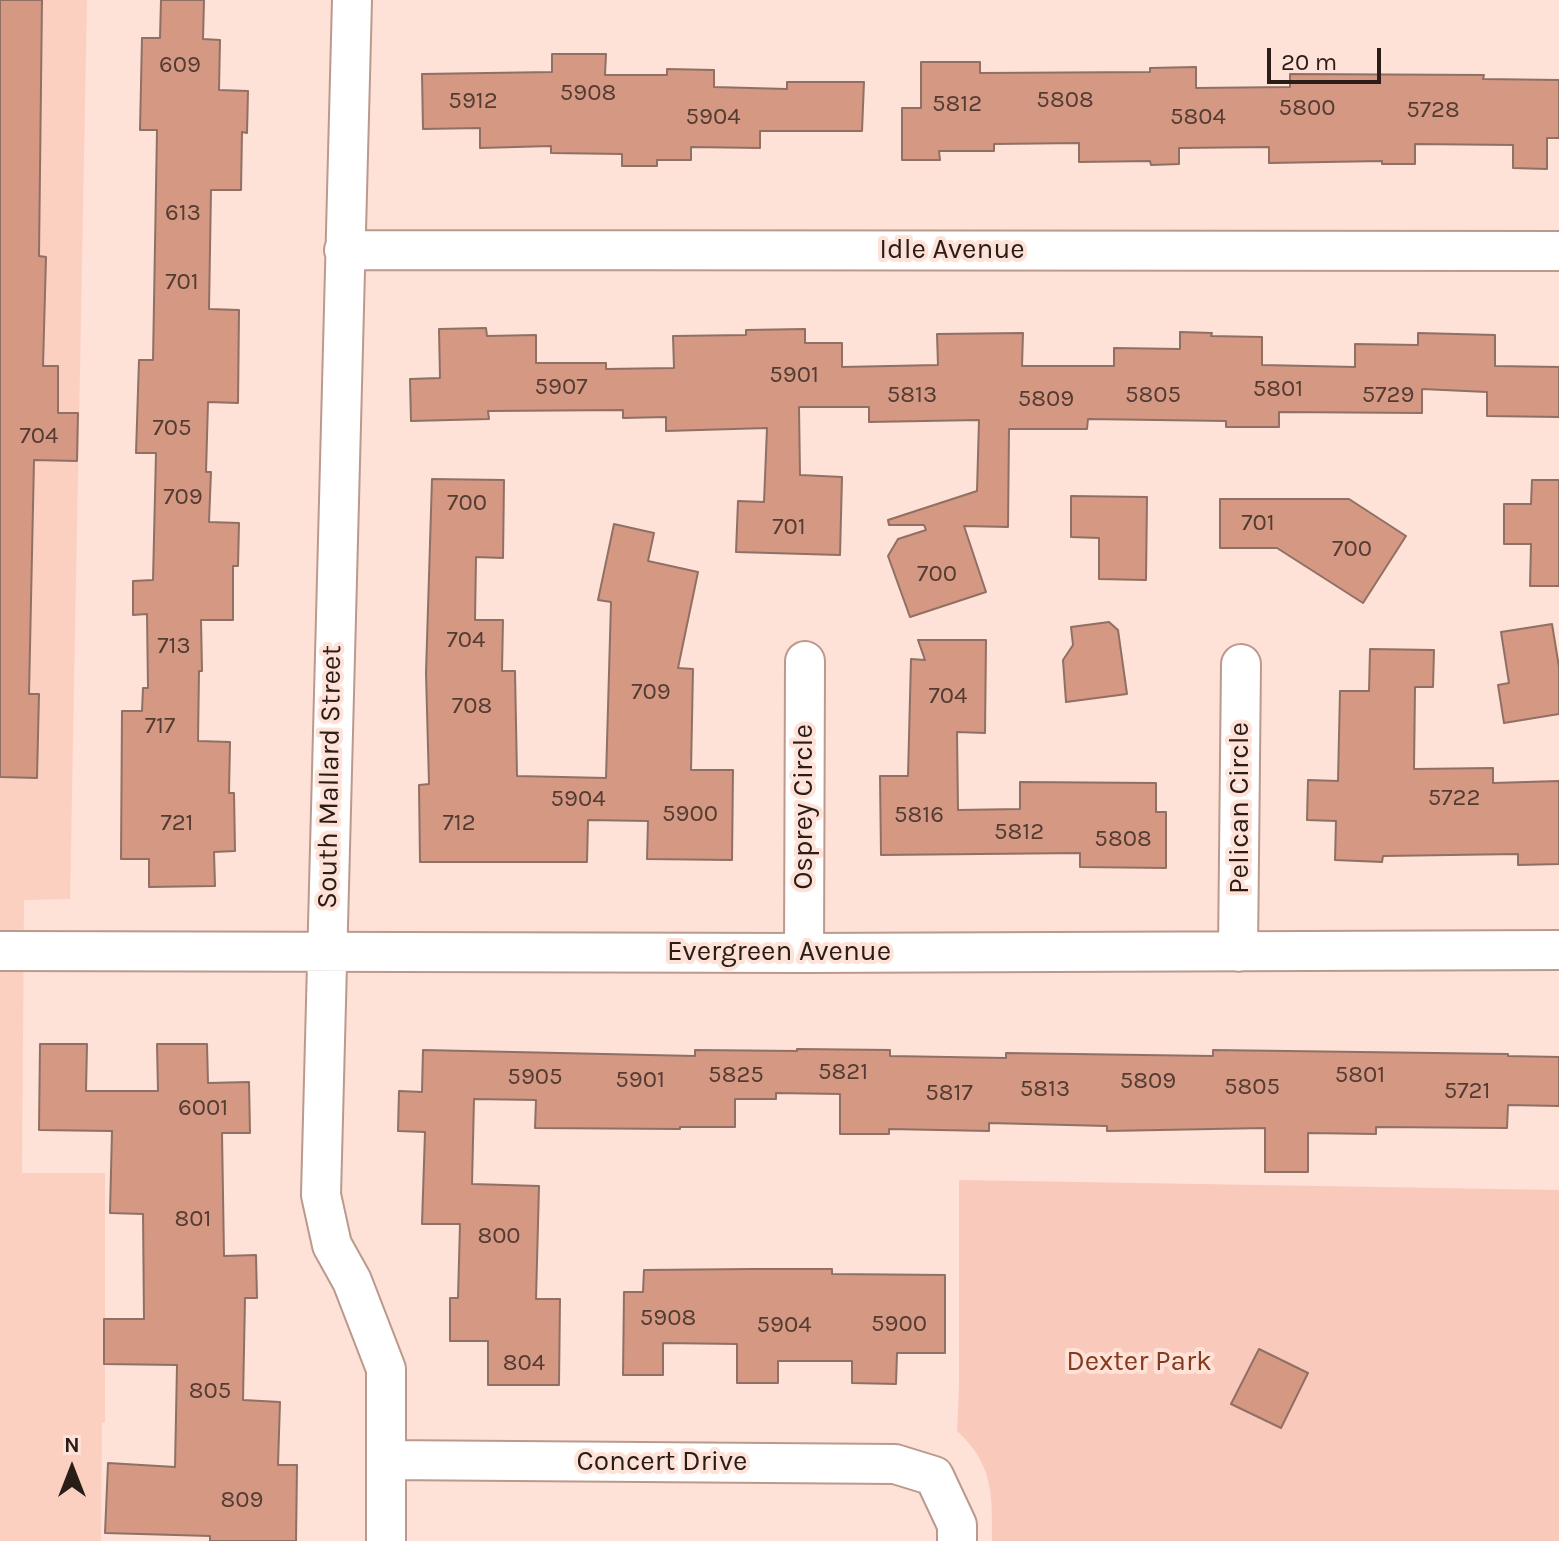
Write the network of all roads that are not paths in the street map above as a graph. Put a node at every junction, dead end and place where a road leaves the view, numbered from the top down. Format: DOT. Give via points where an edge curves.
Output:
graph roads {
  1 [pos="352,0"];
  2 [pos="344,250"];
  3 [pos="1559,251"];
  4 [pos="805,661"];
  5 [pos="1241,664"];
  6 [pos="1559,950"];
  7 [pos="0,951"];
  8 [pos="1238,952"];
  9 [pos="326,953"];
  10 [pos="804,953"];
  11 [pos="387,1460"];
  12 [pos="386,1541"];
  13 [pos="957,1541"];
  1 -- 2 [label="street, South Mallard Street"];
  2 -- 3 [label="street, Idle Avenue"];
  2 -- 9 [label="street, South Mallard Street"];
  4 -- 10 [label="street, Osprey Circle"];
  5 -- 8 [label="street, Pelican Circle"];
  6 -- 8 [label="street, Evergreen Avenue"];
  7 -- 9 [label="street, Evergreen Avenue"];
  8 -- 10 [label="street, Evergreen Avenue"];
  9 -- 10 [label="street, Evergreen Avenue"];
  9 -- 11 [label="street, South Mallard Street" via="321,1195 332,1245 386,1369"];
  11 -- 12 [label="street, South Mallard Street"];
  11 -- 13 [label="street, Concert Drive" via="895,1464 934,1476 957,1525"];
}
